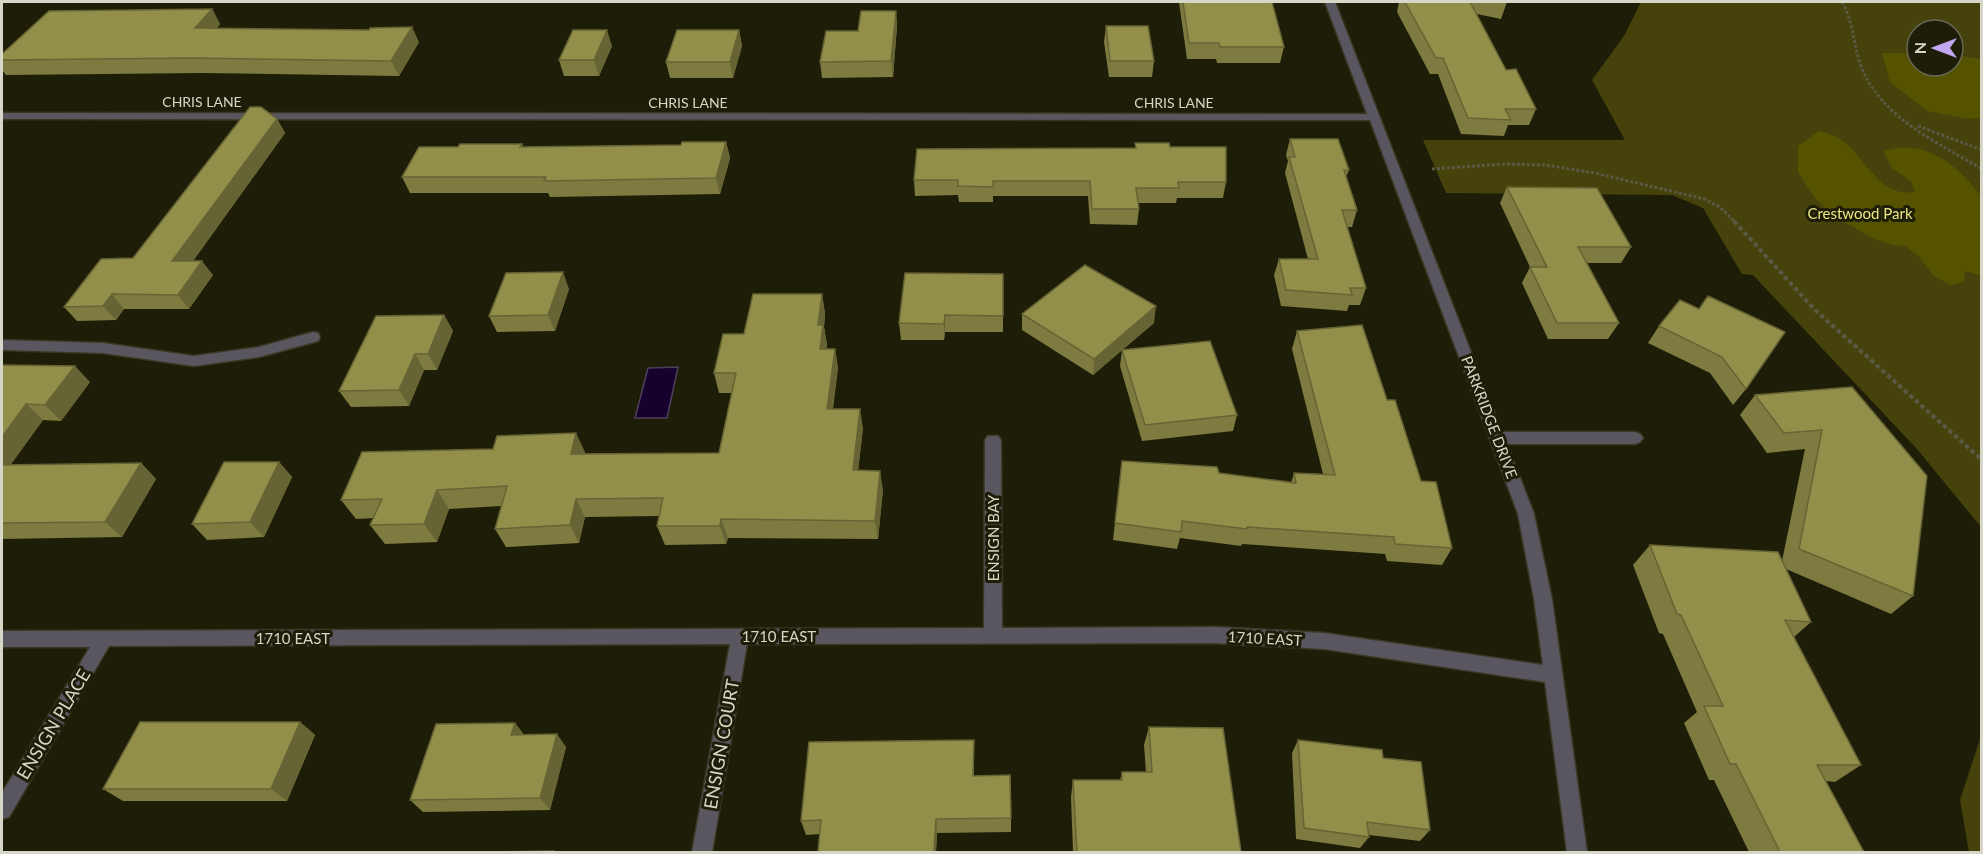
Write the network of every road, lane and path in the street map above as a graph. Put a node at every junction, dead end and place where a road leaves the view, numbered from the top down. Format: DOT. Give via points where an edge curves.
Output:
graph roads {
  1 [pos="1330,2"];
  2 [pos="1842,2"];
  3 [pos="2,116"];
  4 [pos="1374,117"];
  5 [pos="1909,122"];
  6 [pos="1982,150"];
  7 [pos="1432,169"];
  8 [pos="1982,170"];
  9 [pos="314,337"];
  10 [pos="2,345"];
  11 [pos="1498,438"];
  12 [pos="1635,438"];
  13 [pos="993,440"];
  14 [pos="1982,460"];
  15 [pos="740,636"];
  16 [pos="993,636"];
  17 [pos="2,639"];
  18 [pos="104,639"];
  19 [pos="1553,675"];
  20 [pos="2,810"];
  21 [pos="702,852"];
  22 [pos="1577,852"];
  1 -- 4 [label="street, PARKRIDGE DRIVE"];
  2 -- 5 [label="path" via="1870,87 1883,104"];
  3 -- 4 [label="street, CHRIS LANE"];
  4 -- 11 [label="street, PARKRIDGE DRIVE"];
  5 -- 6 [label="path"];
  5 -- 8 [label="path"];
  7 -- 14 [label="path" via="1548,165 1617,178 1718,205 1814,309"];
  9 -- 10 [label="street" via="259,352 194,361 103,348"];
  11 -- 12 [label="street"];
  11 -- 19 [label="street, PARKRIDGE DRIVE" via="1526,514"];
  13 -- 16 [label="street, ENSIGN BAY"];
  15 -- 16 [label="street, 1710 EAST"];
  15 -- 18 [label="street, 1710 EAST"];
  15 -- 21 [label="street, ENSIGN COURT"];
  16 -- 19 [label="street, 1710 EAST" via="1215,635 1324,641"];
  17 -- 18 [label="street, 1710 EAST"];
  18 -- 20 [label="street, ENSIGN PLACE"];
  19 -- 22 [label="street, PARKRIDGE DRIVE"];
}
